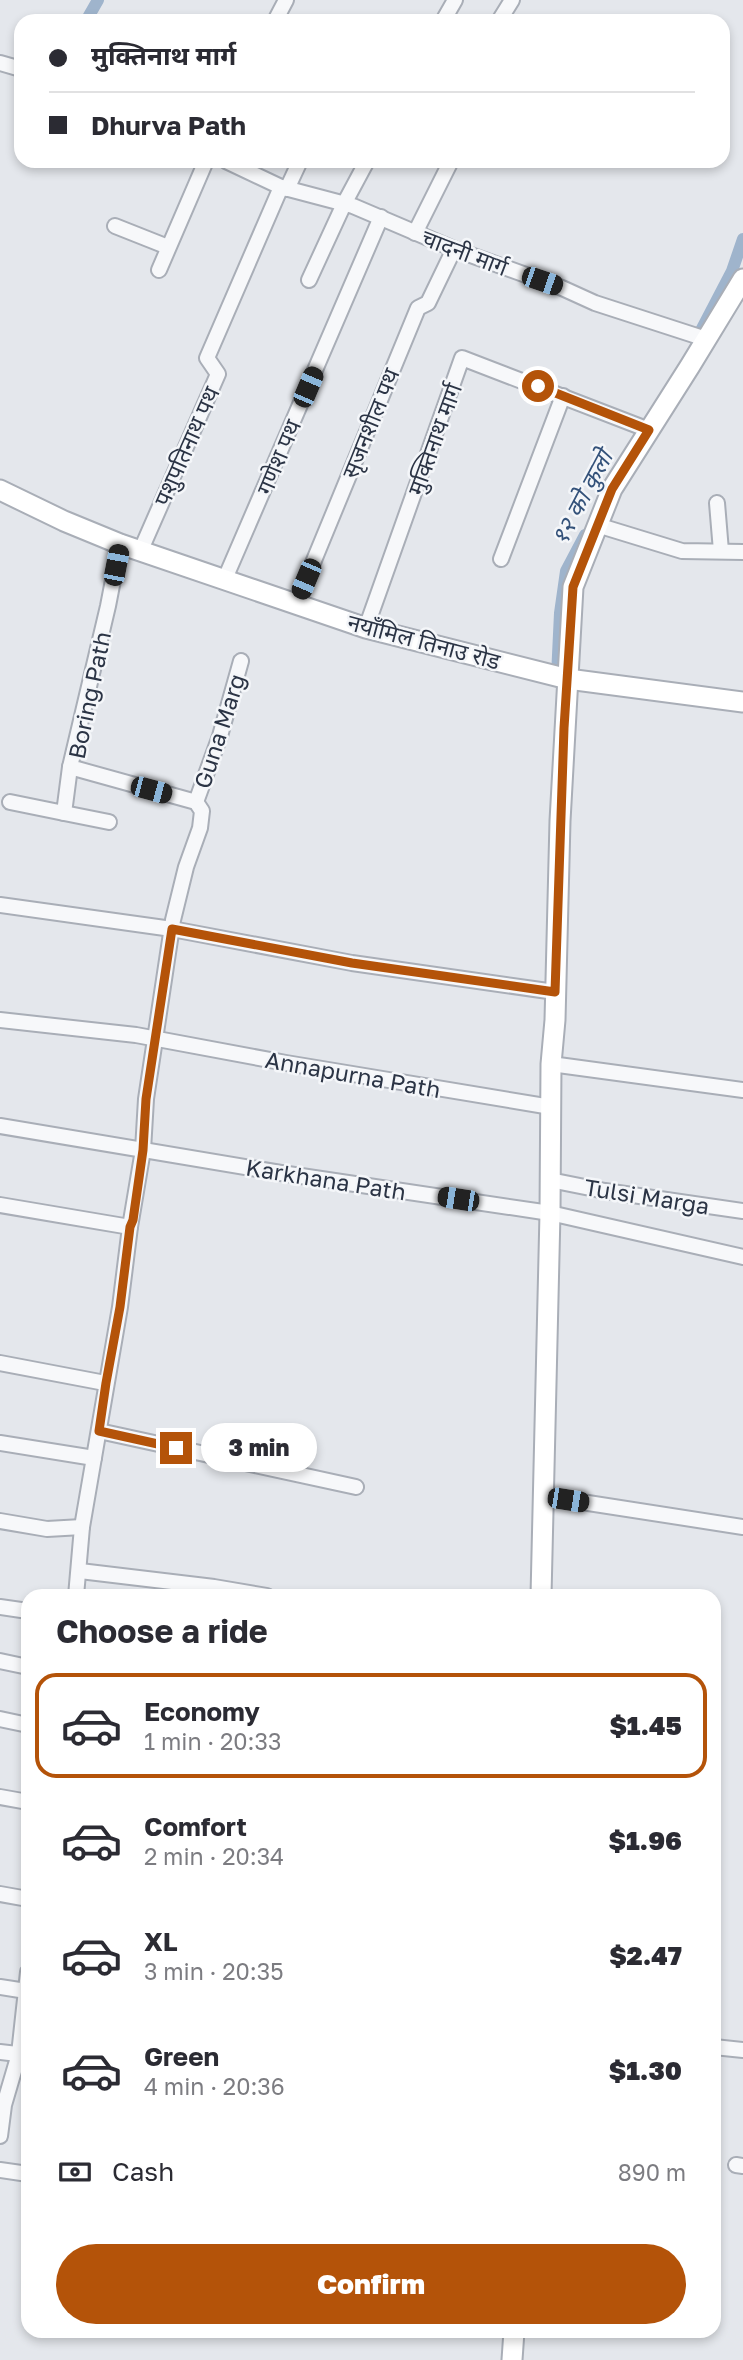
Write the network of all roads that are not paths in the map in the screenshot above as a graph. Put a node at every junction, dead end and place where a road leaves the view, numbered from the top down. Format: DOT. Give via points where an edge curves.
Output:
graph roads {
  1 [pos="203,168"];
  2 [pos="241,168"];
  3 [pos="296,168"];
  4 [pos="363,168"];
  5 [pos="448,168"];
  6 [pos="284,188"];
  7 [pos="344,204"];
  8 [pos="381,217"];
  9 [pos="115,226"];
  10 [pos="415,233"];
  11 [pos="168,247"];
  12 [pos="454,248"];
  13 [pos="159,270"];
  14 [pos="743,279"];
  15 [pos="310,280"];
  16 [pos="700,338"];
  17 [pos="563,396"];
  18 [pos="644,428"];
  19 [pos="0,490"];
  20 [pos="717,503"];
  21 [pos="597,525"];
  22 [pos="120,544"];
  23 [pos="721,551"];
  24 [pos="139,552"];
  25 [pos="743,552"];
  26 [pos="501,559"];
  27 [pos="224,581"];
  28 [pos="296,604"];
  29 [pos="366,628"];
  30 [pos="241,660"];
  31 [pos="568,678"];
  32 [pos="743,702"];
  33 [pos="70,767"];
  34 [pos="10,802"];
  35 [pos="197,802"];
  36 [pos="64,813"];
  37 [pos="109,822"];
  38 [pos="0,905"];
  39 [pos="172,929"];
  40 [pos="555,992"];
  41 [pos="0,1020"];
  42 [pos="156,1040"];
  43 [pos="551,1064"];
  44 [pos="743,1090"];
  45 [pos="551,1107"];
  46 [pos="0,1126"];
  47 [pos="143,1150"];
  48 [pos="550,1180"];
  49 [pos="0,1205"];
  50 [pos="743,1211"];
  51 [pos="550,1213"];
  52 [pos="130,1227"];
  53 [pos="743,1257"];
  54 [pos="0,1363"];
  55 [pos="106,1383"];
  56 [pos="99,1431"];
  57 [pos="0,1443"];
  58 [pos="94,1458"];
  59 [pos="356,1486"];
  60 [pos="543,1496"];
  61 [pos="0,1521"];
  62 [pos="82,1527"];
  63 [pos="743,1527"];
  64 [pos="80,1571"];
  65 [pos="77,1589"];
  66 [pos="226,1589"];
  67 [pos="541,1589"];
  68 [pos="0,1607"];
  69 [pos="21,1610"];
  70 [pos="0,1661"];
  71 [pos="21,1666"];
  72 [pos="0,1719"];
  73 [pos="21,1724"];
  74 [pos="0,1797"];
  75 [pos="21,1801"];
  76 [pos="0,1894"];
  77 [pos="21,1898"];
  78 [pos="0,1987"];
  79 [pos="21,1991"];
  80 [pos="721,2048"];
  81 [pos="743,2050"];
  82 [pos="0,2052"];
  83 [pos="21,2054"];
  84 [pos="21,2061"];
  85 [pos="2,2105"];
  86 [pos="0,2136"];
  87 [pos="0,2169"];
  88 [pos="21,2173"];
  89 [pos="514,2338"];
  90 [pos="512,2360"];
  1 -- 11 [label="street"];
  2 -- 6 [label="street, चादनी मार्ग"];
  3 -- 6 [label="street"];
  4 -- 7 [label="street"];
  5 -- 10 [label="street"];
  6 -- 7 [label="street, चादनी मार्ग"];
  6 -- 24 [label="street, पशुपतिनाथ पथ" via="207,358 218,374"];
  7 -- 8 [label="street, चादनी मार्ग"];
  7 -- 15 [label="street"];
  8 -- 10 [label="street, चादनी मार्ग"];
  8 -- 27 [label="street, गणेश पथ"];
  9 -- 11 [label="street"];
  10 -- 12 [label="street, चादनी मार्ग"];
  11 -- 13 [label="street"];
  12 -- 16 [label="street, चादनी मार्ग"];
  12 -- 28 [label="street, सृजनशील पथ" via="428,303 418,308"];
  14 -- 16 [label="street"];
  16 -- 18 [label="street"];
  17 -- 18 [label="street, मुक्तिनाथ मार्ग"];
  17 -- 26 [label="street"];
  17 -- 29 [label="street, मुक्तिनाथ मार्ग" via="463,358"];
  18 -- 21 [label="street"];
  19 -- 22 [label="street, नयाँमिल तिनाउ रोड"];
  20 -- 23 [label="street"];
  21 -- 23 [label="street" via="682,551"];
  21 -- 31 [label="street" via="573,587"];
  22 -- 24 [label="street, नयाँमिल तिनाउ रोड"];
  22 -- 33 [label="street, Boring Path"];
  23 -- 25 [label="street"];
  24 -- 27 [label="street, नयाँमिल तिनाउ रोड"];
  27 -- 28 [label="street, नयाँमिल तिनाउ रोड"];
  28 -- 29 [label="street, नयाँमिल तिनाउ रोड"];
  29 -- 31 [label="street, नयाँमिल तिनाउ रोड"];
  30 -- 35 [label="street, Guna Marg"];
  31 -- 32 [label="street, नयाँमिल तिनाउ रोड"];
  31 -- 40 [label="street"];
  33 -- 35 [label="street, Boring Path"];
  33 -- 36 [label="street"];
  34 -- 36 [label="street"];
  35 -- 39 [label="street" via="202,811 200,828"];
  36 -- 37 [label="street"];
  38 -- 39 [label="street"];
  39 -- 40 [label="street" via="352,963"];
  39 -- 42 [label="street"];
  40 -- 43 [label="street"];
  41 -- 42 [label="street, Annapurna Path"];
  42 -- 45 [label="street, Annapurna Path"];
  42 -- 47 [label="street"];
  43 -- 44 [label="street"];
  43 -- 45 [label="street"];
  45 -- 48 [label="street"];
  46 -- 47 [label="street, Karkhana Path"];
  47 -- 51 [label="street, Karkhana Path"];
  47 -- 52 [label="street"];
  48 -- 50 [label="street, Tulsi Marga"];
  48 -- 51 [label="street"];
  49 -- 52 [label="street"];
  51 -- 53 [label="street, Karkhana Path"];
  51 -- 60 [label="street"];
  52 -- 55 [label="street"];
  54 -- 55 [label="street"];
  55 -- 56 [label="street"];
  56 -- 58 [label="street"];
  56 -- 59 [label="street"];
  57 -- 58 [label="street"];
  58 -- 62 [label="street"];
  60 -- 63 [label="street"];
  60 -- 67 [label="street"];
  61 -- 62 [label="street" via="47,1529"];
  62 -- 64 [label="street"];
  64 -- 65 [label="street"];
  64 -- 66 [label="street"];
  68 -- 69 [label="street"];
  70 -- 71 [label="street"];
  72 -- 73 [label="street"];
  74 -- 75 [label="street"];
  76 -- 77 [label="street"];
  78 -- 79 [label="street"];
  80 -- 81 [label="street"];
  82 -- 83 [label="street"];
  84 -- 85 [label="street"];
  85 -- 86 [label="street"];
  87 -- 88 [label="street"];
  89 -- 90 [label="street"];
}
